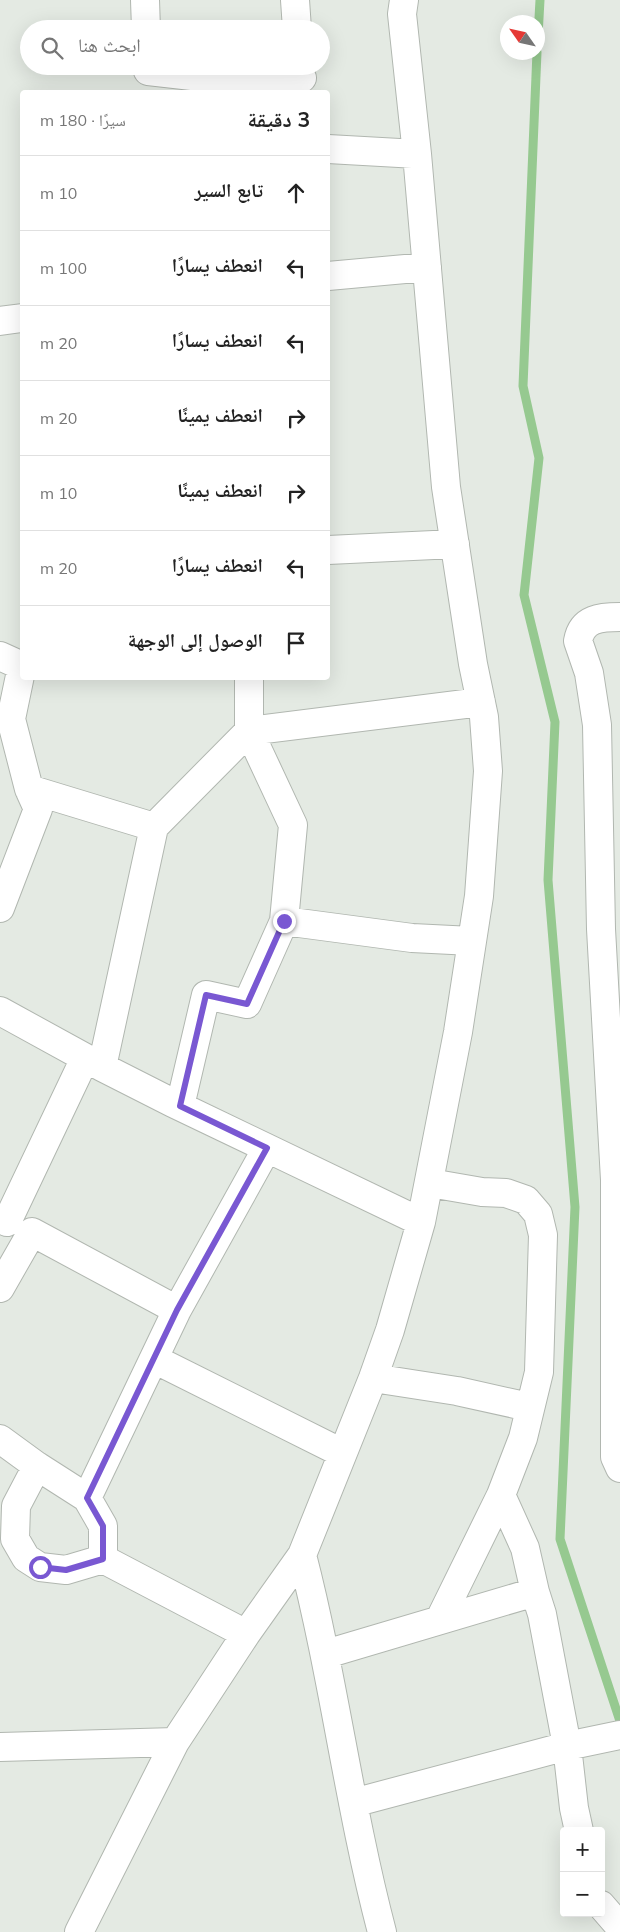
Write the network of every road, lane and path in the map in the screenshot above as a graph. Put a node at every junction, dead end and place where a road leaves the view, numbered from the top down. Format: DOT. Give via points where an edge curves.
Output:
graph roads {
  1 [pos="145,0"];
  2 [pos="295,0"];
  3 [pos="404,0"];
  4 [pos="146,20"];
  5 [pos="296,20"];
  6 [pos="147,76"];
  7 [pos="302,79"];
  8 [pos="236,87"];
  9 [pos="330,149"];
  10 [pos="417,154"];
  11 [pos="427,267"];
  12 [pos="330,276"];
  13 [pos="20,318"];
  14 [pos="0,321"];
  15 [pos="455,544"];
  16 [pos="330,550"];
  17 [pos="620,617"];
  18 [pos="0,656"];
  19 [pos="20,665"];
  20 [pos="20,676"];
  21 [pos="248,680"];
  22 [pos="481,702"];
  23 [pos="250,731"];
  24 [pos="29,789"];
  25 [pos="154,827"];
  26 [pos="0,908"];
  27 [pos="284,921"];
  28 [pos="472,940"];
  29 [pos="0,1011"];
  30 [pos="93,1062"];
  31 [pos="180,1106"];
  32 [pos="267,1148"];
  33 [pos="430,1183"];
  34 [pos="421,1222"];
  35 [pos="13,1224"];
  36 [pos="0,1288"];
  37 [pos="177,1310"];
  38 [pos="617,1310"];
  39 [pos="154,1360"];
  40 [pos="373,1378"];
  41 [pos="529,1407"];
  42 [pos="0,1439"];
  43 [pos="342,1453"];
  44 [pos="37,1466"];
  45 [pos="620,1468"];
  46 [pos="501,1495"];
  47 [pos="87,1498"];
  48 [pos="302,1555"];
  49 [pos="103,1559"];
  50 [pos="535,1592"];
  51 [pos="440,1619"];
  52 [pos="246,1634"];
  53 [pos="326,1654"];
  54 [pos="620,1735"];
  55 [pos="175,1742"];
  56 [pos="576,1745"];
  57 [pos="0,1747"];
  58 [pos="353,1803"];
  59 [pos="578,1827"];
  60 [pos="605,1910"];
  61 [pos="620,1927"];
  62 [pos="79,1932"];
  63 [pos="382,1932"];
  1 -- 4 [label="street"];
  2 -- 5 [label="street"];
  3 -- 10 [label="street" via="402,14"];
  6 -- 8 [label="street"];
  7 -- 8 [label="street"];
  9 -- 10 [label="street"];
  10 -- 11 [label="street"];
  11 -- 12 [label="street"];
  11 -- 15 [label="street" via="446,487"];
  13 -- 14 [label="street"];
  15 -- 16 [label="street"];
  15 -- 22 [label="street"];
  17 -- 38 [label="street" via="602,617 587,623 578,640 589,673 597,725 601,930 615,1180"];
  18 -- 19 [label="street"];
  20 -- 24 [label="street" via="11,719"];
  21 -- 23 [label="street"];
  22 -- 23 [label="street"];
  22 -- 28 [label="street" via="488,772 479,896"];
  23 -- 25 [label="street"];
  23 -- 27 [label="street" via="293,825"];
  24 -- 25 [label="street"];
  24 -- 26 [label="street" via="38,810"];
  25 -- 30 [label="street"];
  27 -- 28 [label="street" via="412,938"];
  27 -- 31 [label="street" via="247,1004 206,995"];
  28 -- 33 [label="street"];
  29 -- 30 [label="street"];
  30 -- 31 [label="street"];
  30 -- 35 [label="street"];
  31 -- 32 [label="street"];
  32 -- 34 [label="street"];
  32 -- 37 [label="street"];
  33 -- 34 [label="street"];
  33 -- 41 [label="street" via="506,1193 526,1200 538,1214 544,1235 542,1320 539,1372"];
  34 -- 40 [label="street"];
  35 -- 36 [label="street"];
  35 -- 37 [label="street"];
  37 -- 39 [label="street"];
  38 -- 45 [label="street" via="615,1457"];
  39 -- 43 [label="street"];
  39 -- 47 [label="street"];
  40 -- 41 [label="street" via="457,1391"];
  40 -- 43 [label="street"];
  41 -- 46 [label="street" via="522,1438"];
  42 -- 44 [label="street"];
  43 -- 48 [label="street"];
  44 -- 47 [label="street"];
  44 -- 49 [label="street" via="16,1506 15,1539 26,1558 40,1567 66,1570"];
  46 -- 50 [label="street" via="525,1548"];
  46 -- 51 [label="street"];
  47 -- 49 [label="street" via="103,1526"];
  48 -- 52 [label="street"];
  48 -- 53 [label="street"];
  49 -- 52 [label="street"];
  50 -- 51 [label="street"];
  50 -- 56 [label="street"];
  51 -- 53 [label="street"];
  52 -- 55 [label="street"];
  53 -- 58 [label="street"];
  54 -- 56 [label="street"];
  55 -- 57 [label="street"];
  55 -- 62 [label="street"];
  56 -- 58 [label="street"];
  56 -- 59 [label="street" via="574,1808"];
  58 -- 63 [label="street"];
  60 -- 61 [label="street"];
}
